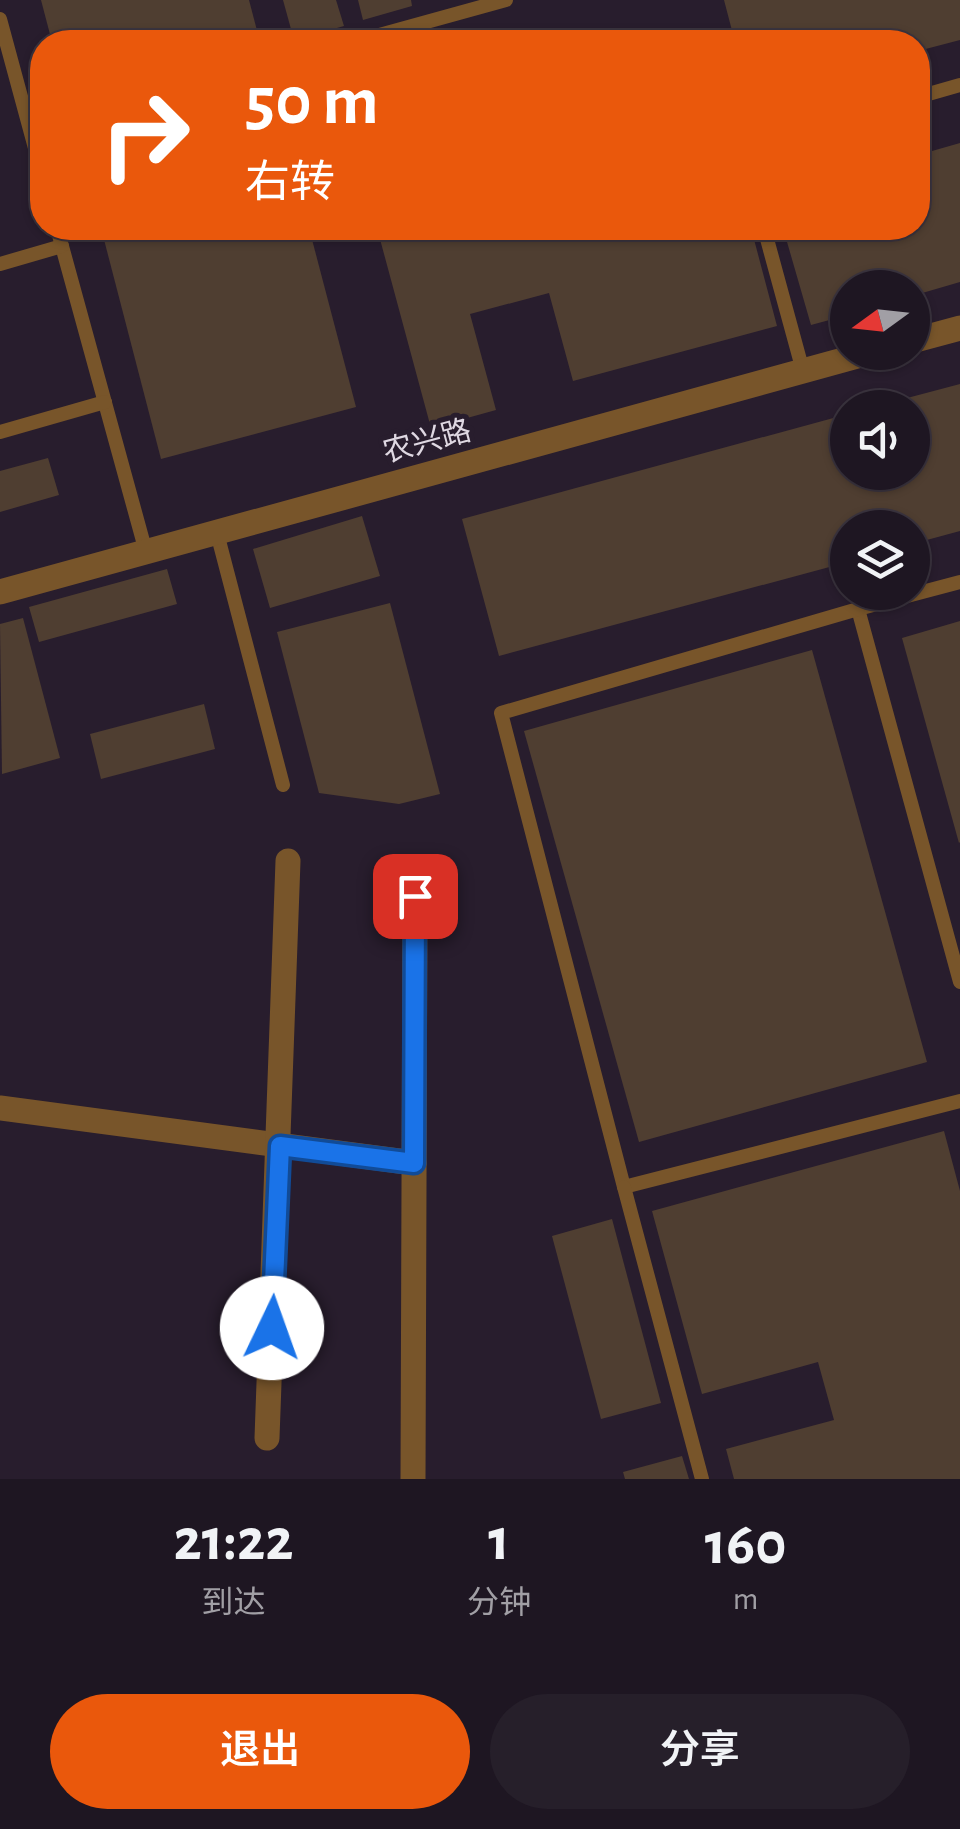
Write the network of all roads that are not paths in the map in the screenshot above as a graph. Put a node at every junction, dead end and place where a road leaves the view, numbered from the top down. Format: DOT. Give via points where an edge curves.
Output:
graph roads {
  1 [pos="506,0"];
  2 [pos="0,19"];
  3 [pos="397,30"];
  4 [pos="960,85"];
  5 [pos="930,93"];
  6 [pos="30,130"];
  7 [pos="60,240"];
  8 [pos="767,240"];
  9 [pos="62,246"];
  10 [pos="0,264"];
  11 [pos="960,328"];
  12 [pos="930,336"];
  13 [pos="830,364"];
  14 [pos="803,372"];
  15 [pos="105,402"];
  16 [pos="0,432"];
  17 [pos="218,533"];
  18 [pos="146,552"];
  19 [pos="960,582"];
  20 [pos="930,590"];
  21 [pos="0,592"];
  22 [pos="855,610"];
  23 [pos="858,610"];
  24 [pos="283,786"];
  25 [pos="288,861"];
  26 [pos="415,896"];
  27 [pos="960,982"];
  28 [pos="960,1101"];
  29 [pos="0,1108"];
  30 [pos="280,1146"];
  31 [pos="414,1163"];
  32 [pos="624,1187"];
  33 [pos="267,1438"];
  34 [pos="413,1479"];
  35 [pos="702,1479"];
  1 -- 3 [label="lane"];
  2 -- 6 [label="lane"];
  4 -- 5 [label="lane"];
  7 -- 9 [label="lane"];
  8 -- 14 [label="lane"];
  9 -- 10 [label="lane"];
  9 -- 15 [label="lane"];
  11 -- 12 [label="street"];
  13 -- 14 [label="street, 农兴路"];
  14 -- 17 [label="street, 农兴路"];
  15 -- 16 [label="lane"];
  15 -- 18 [label="lane"];
  17 -- 18 [label="street, 农兴路"];
  17 -- 24 [label="lane"];
  18 -- 21 [label="street, 农兴路"];
  19 -- 20 [label="lane"];
  22 -- 32 [label="lane" via="501,712"];
  23 -- 27 [label="lane"];
  25 -- 30 [label="street"];
  26 -- 31 [label="street"];
  28 -- 32 [label="lane"];
  29 -- 30 [label="street"];
  30 -- 31 [label="street"];
  30 -- 33 [label="street"];
  31 -- 34 [label="street"];
  32 -- 35 [label="lane"];
}
